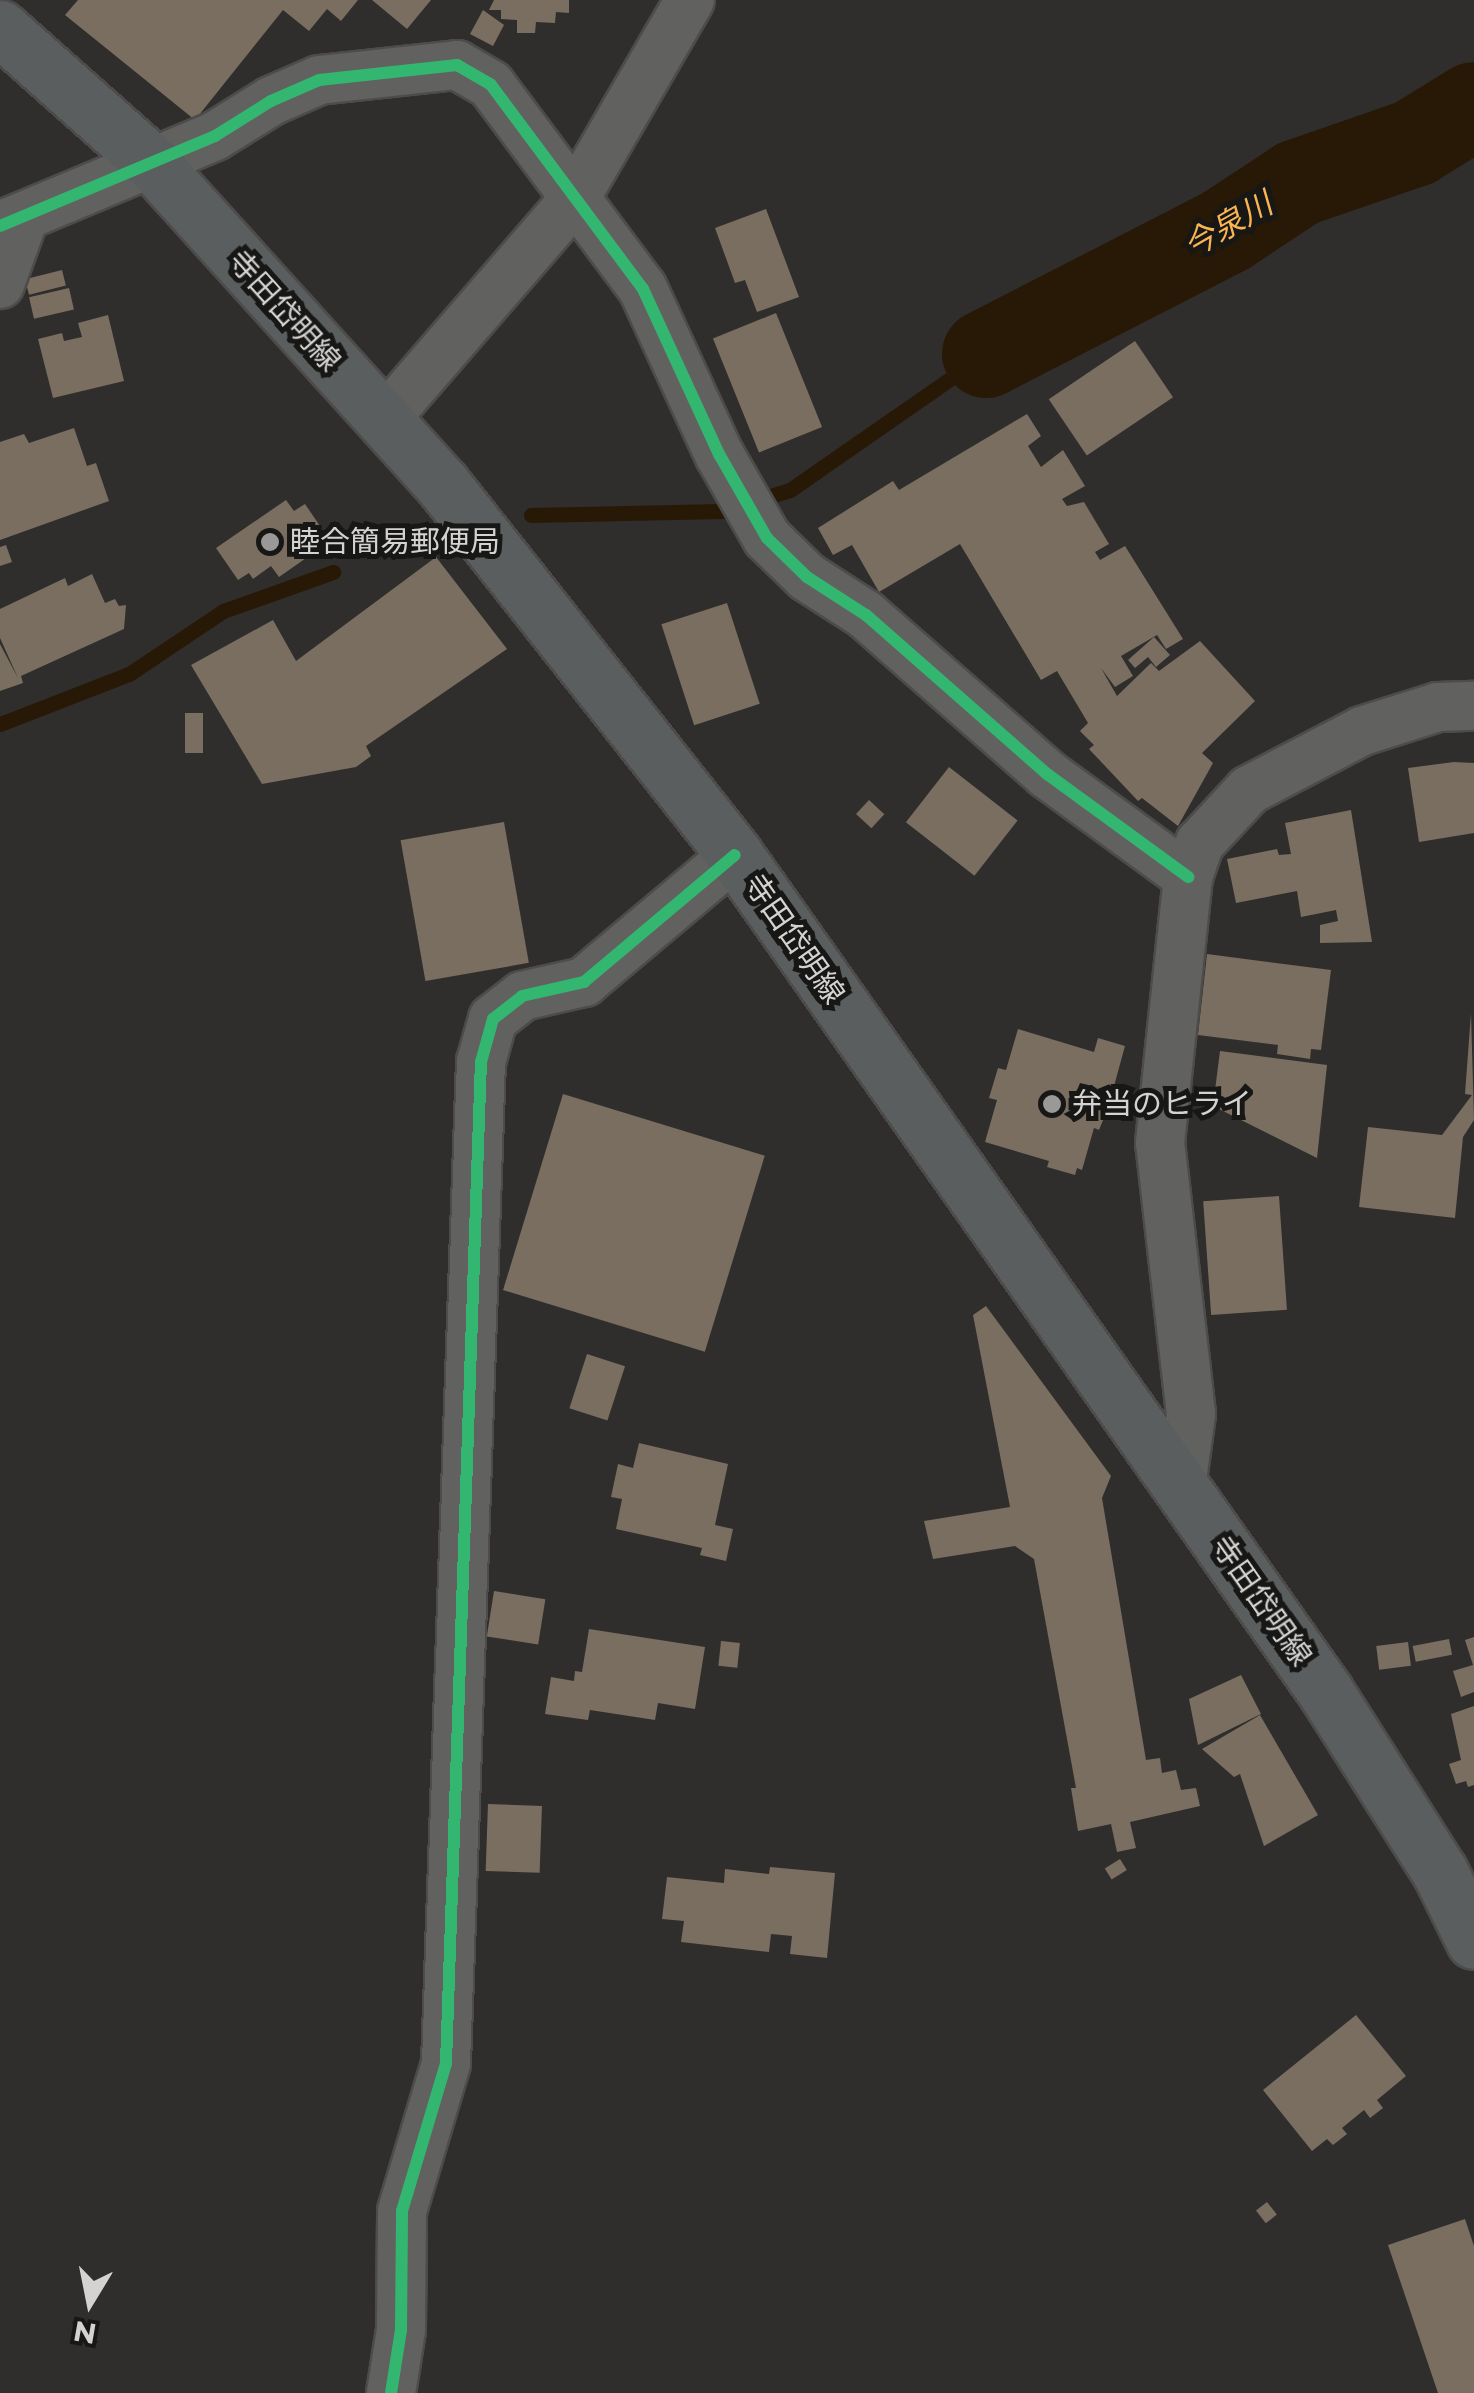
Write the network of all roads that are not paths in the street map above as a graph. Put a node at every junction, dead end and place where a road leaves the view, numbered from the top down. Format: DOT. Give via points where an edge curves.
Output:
graph roads {
  1 [pos="690,0"];
  2 [pos="0,28"];
  3 [pos="152,163"];
  4 [pos="574,200"];
  5 [pos="11,223"];
  6 [pos="0,284"];
  7 [pos="384,422"];
  8 [pos="1474,706"];
  9 [pos="735,856"];
  10 [pos="1188,877"];
  11 [pos="1180,1486"];
  12 [pos="1474,1941"];
  13 [pos="391,2393"];
  1 -- 4 [label="street"];
  2 -- 3 [label="main road, 寺田岱明線"];
  3 -- 4 [label="street" via="318,80 457,65 491,85"];
  3 -- 5 [label="street"];
  3 -- 7 [label="main road, 寺田岱明線"];
  4 -- 7 [label="street"];
  4 -- 10 [label="street" via="643,288 750,515 807,577 866,615 1047,774"];
  5 -- 6 [label="street"];
  7 -- 9 [label="main road, 寺田岱明線" via="443,485"];
  8 -- 10 [label="street" via="1438,706 1362,731 1250,790 1200,843"];
  9 -- 11 [label="main road, 寺田岱明線"];
  9 -- 13 [label="street" via="584,982 522,996 493,1018 481,1062 446,2064 402,2212 402,2330"];
  10 -- 11 [label="street" via="1160,1143 1190,1414"];
  11 -- 12 [label="main road, 寺田岱明線" via="1335,1708 1440,1872"];
}
